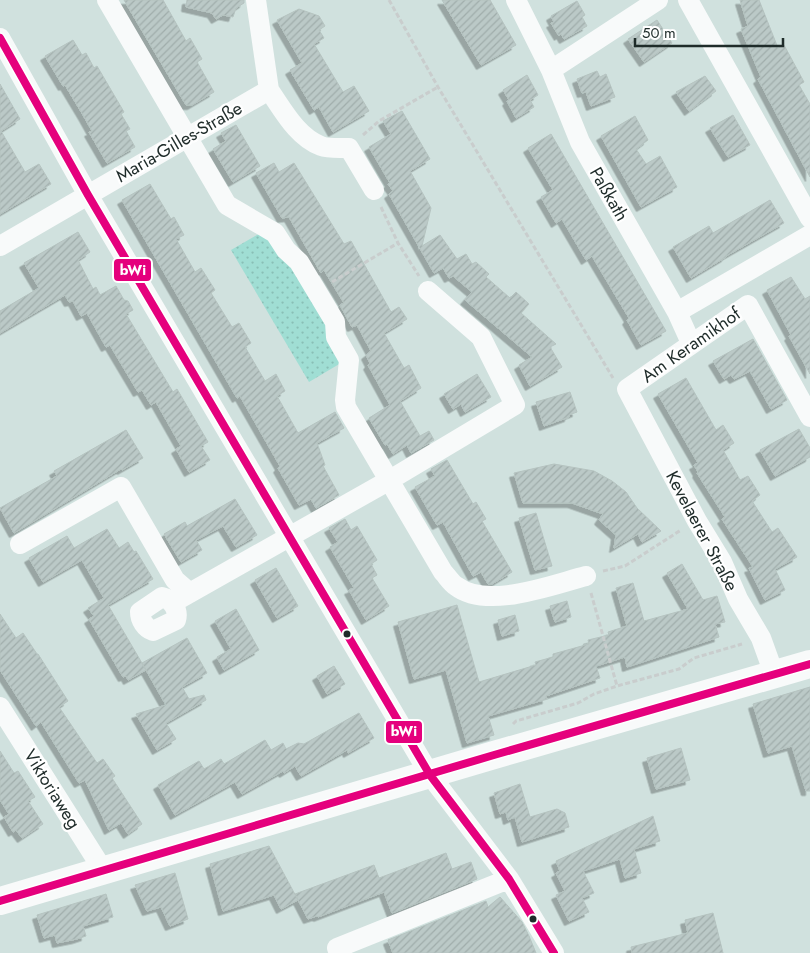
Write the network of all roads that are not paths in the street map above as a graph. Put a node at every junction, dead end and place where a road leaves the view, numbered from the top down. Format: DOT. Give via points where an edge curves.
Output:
graph roads {
  1 [pos="108,0"];
  2 [pos="256,0"];
  3 [pos="516,0"];
  4 [pos="658,0"];
  5 [pos="688,0"];
  6 [pos="0,38"];
  7 [pos="551,70"];
  8 [pos="269,90"];
  9 [pos="188,137"];
  10 [pos="374,190"];
  11 [pos="88,195"];
  12 [pos="810,218"];
  13 [pos="810,235"];
  14 [pos="0,246"];
  15 [pos="428,291"];
  16 [pos="677,312"];
  17 [pos="691,343"];
  18 [pos="627,389"];
  19 [pos="810,417"];
  20 [pos="388,481"];
  21 [pos="290,537"];
  22 [pos="20,544"];
  23 [pos="586,576"];
  24 [pos="190,593"];
  25 [pos="172,603"];
  26 [pos="810,664"];
  27 [pos="774,674"];
  28 [pos="0,707"];
  29 [pos="430,775"];
  30 [pos="103,870"];
  31 [pos="508,879"];
  32 [pos="0,901"];
  33 [pos="337,948"];
  34 [pos="554,953"];
  1 -- 9 [label="street"];
  2 -- 8 [label="street"];
  3 -- 7 [label="street, Paßkath"];
  4 -- 7 [label="street"];
  5 -- 12 [label="street"];
  6 -- 11 [label="street"];
  7 -- 16 [label="street, Paßkath" via="580,142"];
  8 -- 9 [label="street, Maria-Gilles-Straße"];
  8 -- 10 [label="street" via="308,140 323,147 349,148"];
  9 -- 11 [label="street, Maria-Gilles-Straße"];
  9 -- 20 [label="street" via="227,205 275,233 299,262 335,322 336,338 349,360 346,407"];
  11 -- 14 [label="street, Maria-Gilles-Straße"];
  11 -- 21 [label="street"];
  13 -- 16 [label="street"];
  15 -- 20 [label="street" via="481,337 515,405"];
  16 -- 17 [label="street, Paßkath"];
  17 -- 18 [label="street, Am Keramikhof"];
  17 -- 19 [label="street, Am Keramikhof" via="748,305"];
  18 -- 27 [label="street, Kevelaerer Straße" via="722,562 738,599 761,638"];
  20 -- 21 [label="street"];
  20 -- 23 [label="street" via="443,572 455,586 471,594 504,597"];
  21 -- 24 [label="street"];
  21 -- 29 [label="street"];
  22 -- 24 [label="street" via="121,488 175,580"];
  24 -- 25 [label="street"];
  26 -- 27 [label="main road"];
  27 -- 29 [label="main road"];
  28 -- 30 [label="street, Viktoriaweg"];
  29 -- 30 [label="main road"];
  29 -- 31 [label="street"];
  30 -- 32 [label="main road"];
  31 -- 33 [label="street"];
  31 -- 34 [label="street"];
}
